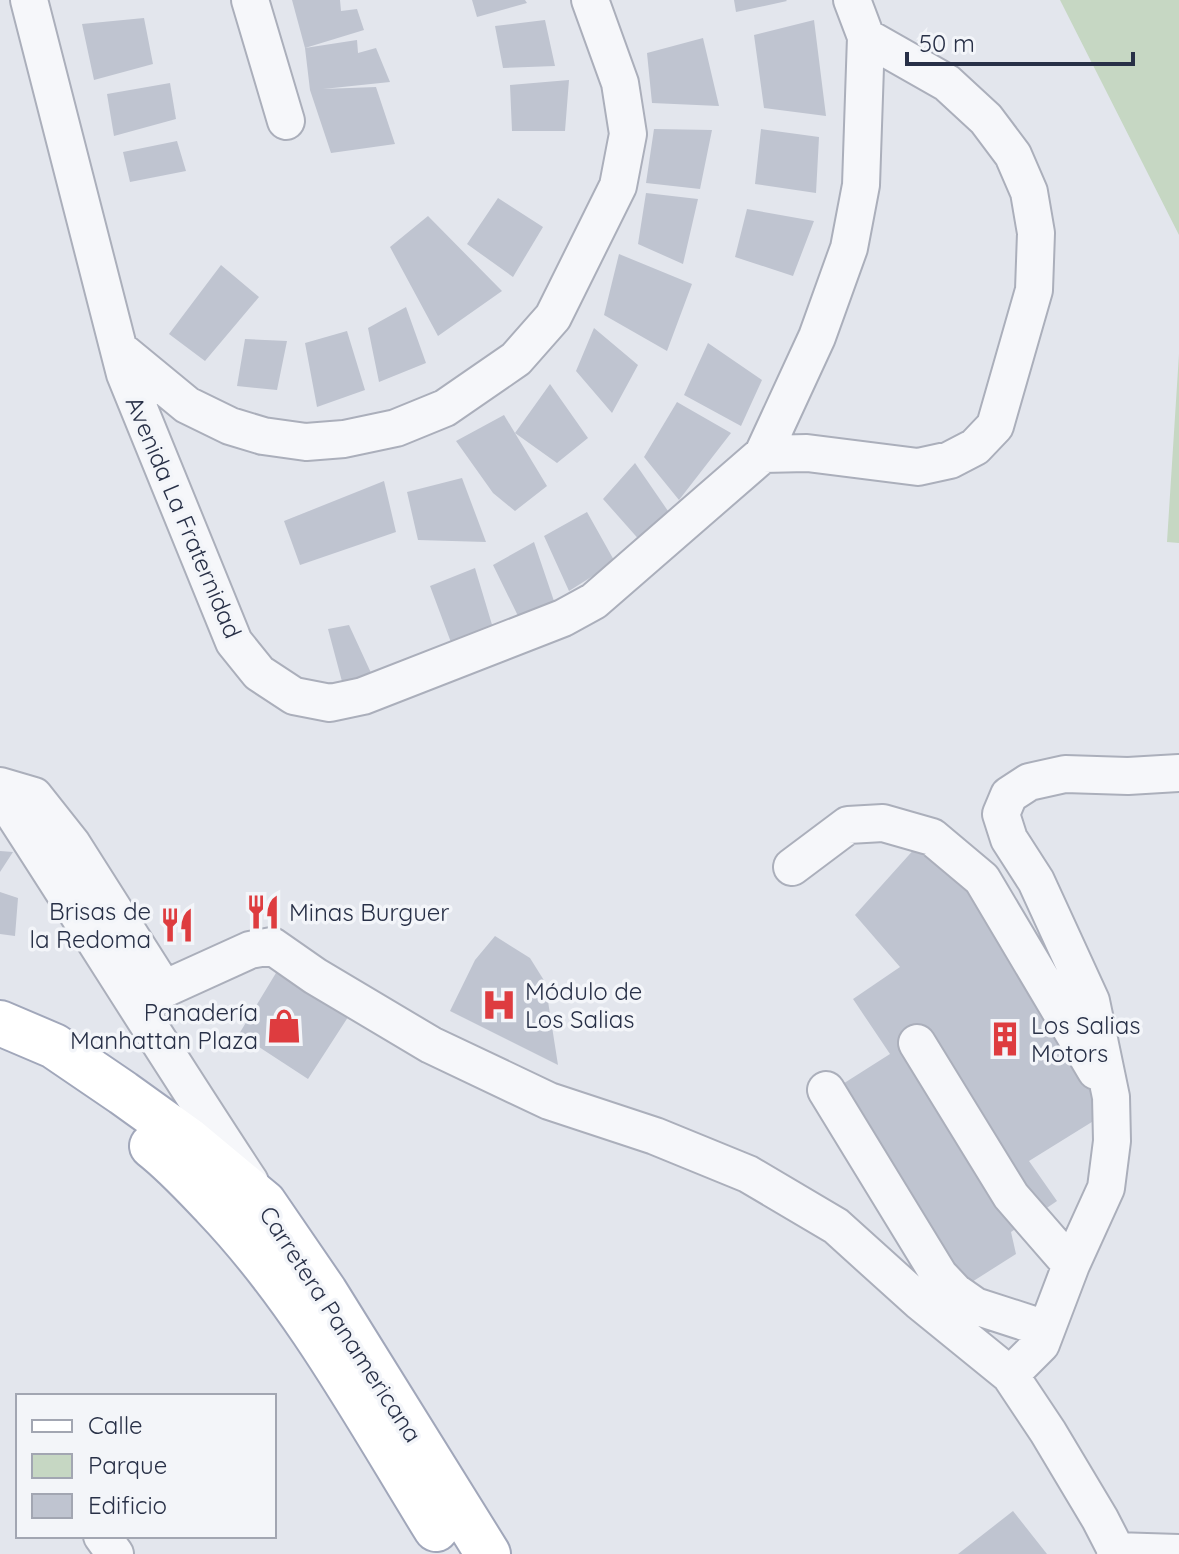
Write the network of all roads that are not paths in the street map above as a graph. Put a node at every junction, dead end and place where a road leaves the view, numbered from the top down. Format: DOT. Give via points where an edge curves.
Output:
graph roads {
  1 [pos="29,0"];
  2 [pos="250,0"];
  3 [pos="590,0"];
  4 [pos="852,0"];
  5 [pos="866,37"];
  6 [pos="286,121"];
  7 [pos="119,349"];
  8 [pos="763,454"];
  9 [pos="1179,773"];
  10 [pos="0,786"];
  11 [pos="0,793"];
  12 [pos="792,867"];
  13 [pos="152,999"];
  14 [pos="0,1023"];
  15 [pos="917,1043"];
  16 [pos="0,1054"];
  17 [pos="826,1090"];
  18 [pos="1111,1097"];
  19 [pos="264,1203"];
  20 [pos="1071,1265"];
  21 [pos="1046,1329"];
  22 [pos="1010,1375"];
  23 [pos="1116,1552"];
  24 [pos="1179,1553"];
  25 [pos="452,1554"];
  26 [pos="488,1554"];
  1 -- 7 [label="street, Avenida La Fraternidad"];
  2 -- 6 [label="street"];
  3 -- 7 [label="street" via="620,83 628,134 618,186 553,317 516,359 445,408 396,428 306,442 230,426 187,405"];
  4 -- 5 [label="street, Avenida La Fraternidad"];
  5 -- 8 [label="street, Avenida La Fraternidad" via="861,185 849,248 817,337"];
  5 -- 8 [label="street" via="947,83 986,119 1013,155 1029,192 1036,233 1034,290 995,426 975,447 918,467 807,453"];
  7 -- 8 [label="street, Avenida La Fraternidad" via="234,642 259,673 294,696 330,703 363,696 594,601"];
  9 -- 18 [label="street" via="1065,774 1029,782 1009,795 1001,814 1091,1001"];
  10 -- 13 [label="street" via="34,796 72,844"];
  11 -- 13 [label="street"];
  12 -- 18 [label="street" via="848,825 883,823 932,837 982,879"];
  13 -- 19 [label="street" via="166,1054"];
  13 -- 22 [label="street" via="250,950 272,946 431,1045 549,1101 748,1174 836,1226"];
  14 -- 19 [label="main road, Carretera Panamericana" via="54,1046 112,1085"];
  15 -- 20 [label="street" via="1011,1196"];
  16 -- 25 [label="main road, Carretera Panamericana" via="38,1069 172,1161 245,1238 300,1310"];
  17 -- 21 [label="street" via="939,1275 975,1306"];
  18 -- 20 [label="street" via="1106,1188"];
  19 -- 26 [label="main road, Carretera Panamericana"];
  20 -- 21 [label="street"];
  21 -- 22 [label="street" via="1041,1344"];
  22 -- 23 [label="street"];
  23 -- 24 [label="street"];
}
